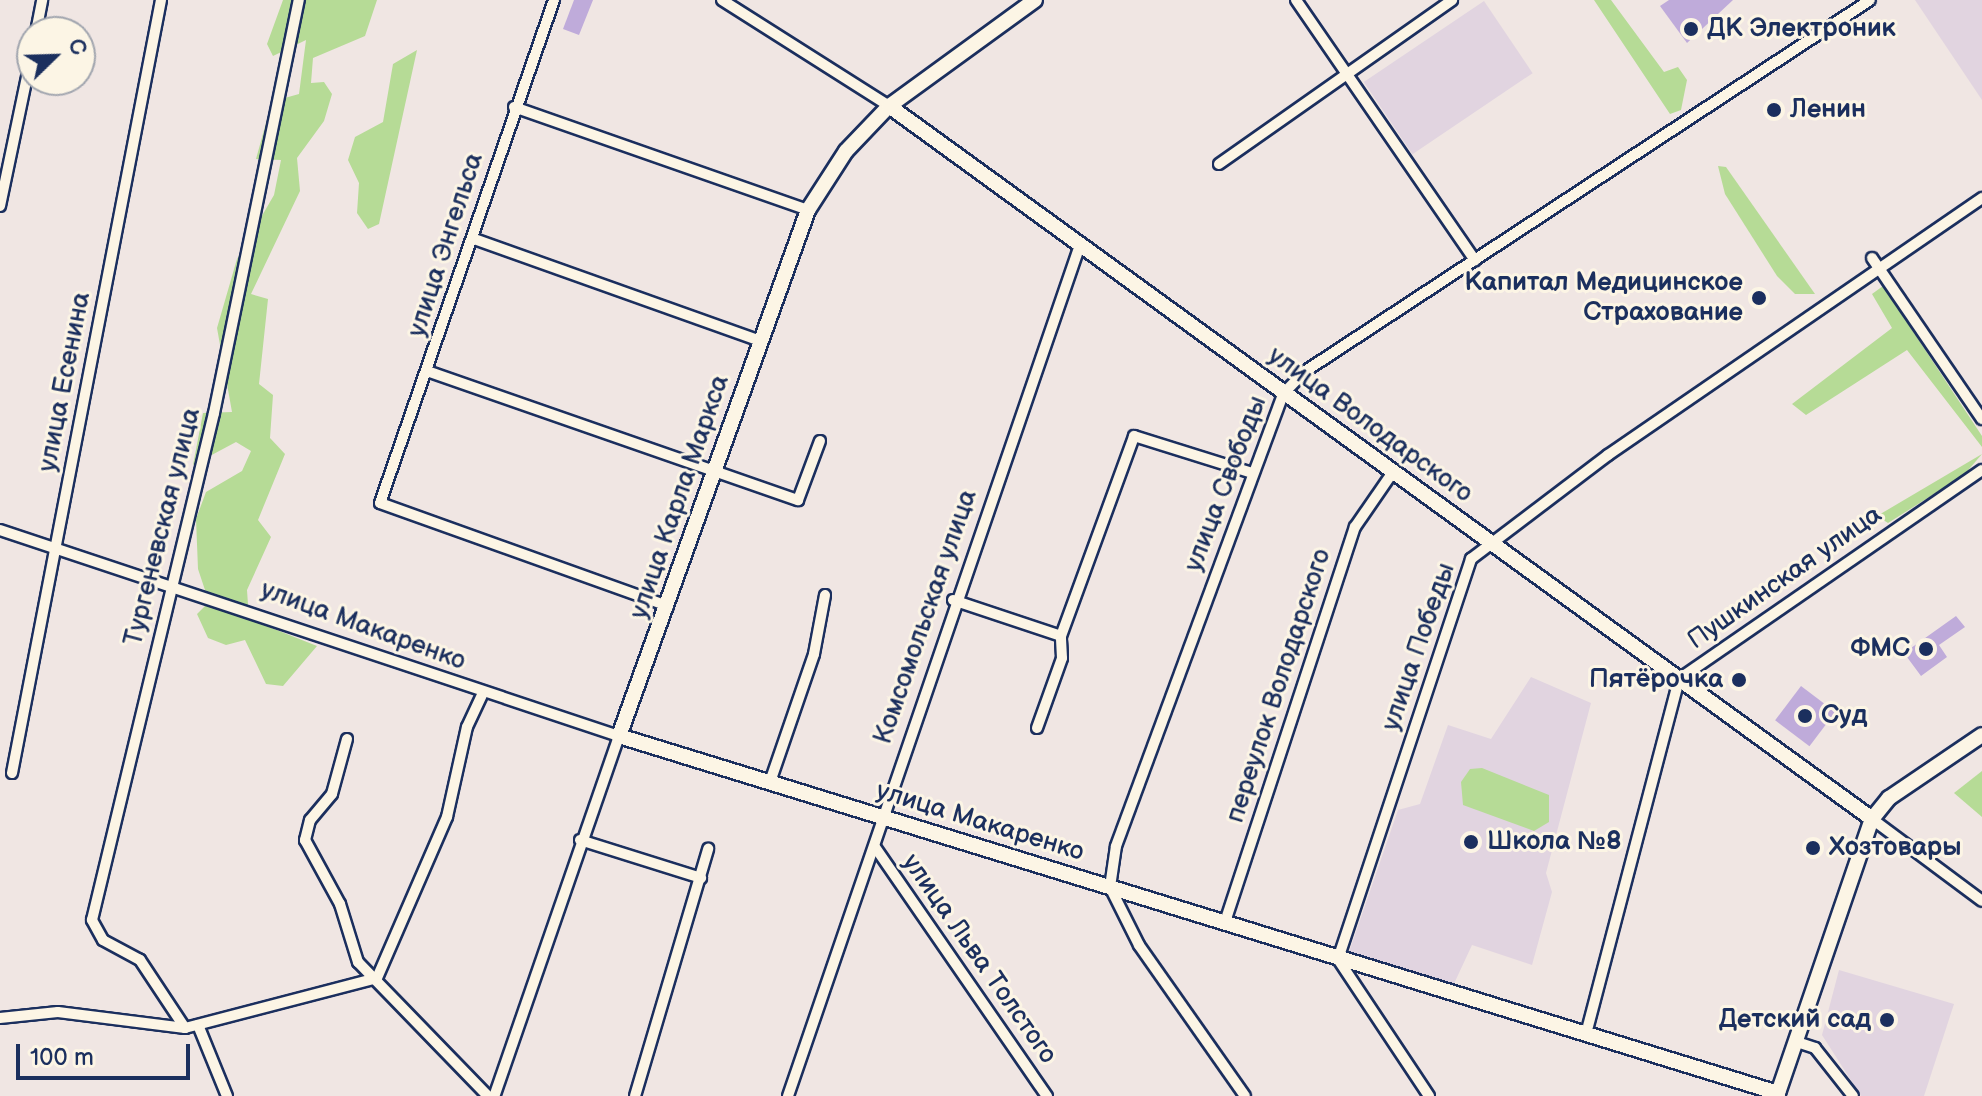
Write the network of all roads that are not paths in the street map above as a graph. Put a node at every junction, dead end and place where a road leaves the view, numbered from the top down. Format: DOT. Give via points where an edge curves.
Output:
graph roads {
  1 [pos="161,0"];
  2 [pos="299,0"];
  3 [pos="554,0"];
  4 [pos="722,0"];
  5 [pos="1035,0"];
  6 [pos="1296,0"];
  7 [pos="1452,0"];
  8 [pos="1870,0"];
  9 [pos="1350,72"];
  10 [pos="23,96"];
  11 [pos="889,106"];
  12 [pos="514,107"];
  13 [pos="1219,164"];
  14 [pos="1982,198"];
  15 [pos="0,206"];
  16 [pos="808,210"];
  17 [pos="474,239"];
  18 [pos="1080,245"];
  19 [pos="1872,258"];
  20 [pos="1475,260"];
  21 [pos="1880,268"];
  22 [pos="761,341"];
  23 [pos="427,371"];
  24 [pos="1284,393"];
  25 [pos="1982,419"];
  26 [pos="820,441"];
  27 [pos="715,469"];
  28 [pos="1982,470"];
  29 [pos="1393,472"];
  30 [pos="1252,473"];
  31 [pos="0,530"];
  32 [pos="1488,540"];
  33 [pos="55,547"];
  34 [pos="172,582"];
  35 [pos="825,595"];
  36 [pos="953,600"];
  37 [pos="668,606"];
  38 [pos="1061,636"];
  39 [pos="1679,679"];
  40 [pos="482,695"];
  41 [pos="1037,728"];
  42 [pos="1982,735"];
  43 [pos="619,736"];
  44 [pos="347,739"];
  45 [pos="12,773"];
  46 [pos="770,782"];
  47 [pos="883,817"];
  48 [pos="1872,819"];
  49 [pos="580,840"];
  50 [pos="875,847"];
  51 [pos="708,849"];
  52 [pos="701,878"];
  53 [pos="1110,887"];
  54 [pos="1982,901"];
  55 [pos="1225,922"];
  56 [pos="1338,959"];
  57 [pos="377,978"];
  58 [pos="0,1018"];
  59 [pos="198,1025"];
  60 [pos="185,1028"];
  61 [pos="1586,1034"];
  62 [pos="1800,1043"];
  63 [pos="792,1093"];
  64 [pos="1778,1094"];
  65 [pos="227,1096"];
  66 [pos="491,1096"];
  67 [pos="635,1096"];
  68 [pos="1047,1096"];
  69 [pos="1245,1096"];
  70 [pos="1429,1096"];
  71 [pos="1853,1096"];
  1 -- 33 [label="street, улица Есенина"];
  2 -- 34 [label="street, Тургеневская улица"];
  3 -- 12 [label="street, улица Энгельса"];
  4 -- 11 [label="street, улица Володарского"];
  5 -- 11 [label="street, улица Карла Маркса"];
  6 -- 9 [label="street"];
  7 -- 9 [label="street"];
  8 -- 20 [label="street, улица Свободы"];
  9 -- 13 [label="street"];
  9 -- 20 [label="street"];
  10 -- 15 [label="street"];
  11 -- 16 [label="street, улица Карла Маркса" via="846,151"];
  11 -- 18 [label="street, улица Володарского"];
  12 -- 16 [label="street"];
  12 -- 17 [label="street, улица Энгельса"];
  14 -- 21 [label="street, улица Победы"];
  16 -- 22 [label="street, улица Карла Маркса"];
  17 -- 22 [label="street"];
  17 -- 23 [label="street, улица Энгельса"];
  18 -- 24 [label="street, улица Володарского"];
  18 -- 36 [label="street, Комсомольская улица"];
  19 -- 21 [label="street"];
  20 -- 24 [label="street, улица Свободы" via="1304,372"];
  21 -- 25 [label="street"];
  21 -- 32 [label="street, улица Победы"];
  22 -- 27 [label="street, улица Карла Маркса"];
  23 -- 27 [label="street"];
  23 -- 37 [label="street, улица Энгельса" via="380,503"];
  24 -- 29 [label="street, улица Володарского"];
  24 -- 30 [label="street, улица Свободы"];
  26 -- 27 [label="street" via="798,500"];
  27 -- 37 [label="street, улица Карла Маркса"];
  28 -- 39 [label="street, Пушкинская улица"];
  29 -- 32 [label="street, улица Володарского"];
  29 -- 55 [label="street, переулок Володарского" via="1355,527"];
  30 -- 38 [label="street" via="1134,436"];
  30 -- 53 [label="street, улица Свободы" via="1116,846"];
  31 -- 33 [label="street, улица Макаренко"];
  32 -- 39 [label="street, улица Володарского"];
  32 -- 56 [label="street, улица Победы" via="1471,559"];
  33 -- 34 [label="street, улица Макаренко"];
  33 -- 45 [label="street, улица Есенина"];
  34 -- 40 [label="street, улица Макаренко"];
  34 -- 60 [label="street, Тургеневская улица" via="92,920 103,940 140,960"];
  35 -- 46 [label="street" via="814,654"];
  36 -- 38 [label="street"];
  36 -- 47 [label="street, Комсомольская улица"];
  37 -- 43 [label="street, улица Карла Маркса"];
  38 -- 41 [label="street" via="1062,658"];
  39 -- 48 [label="street, улица Володарского"];
  39 -- 61 [label="street, Пушкинская улица"];
  40 -- 43 [label="street, улица Макаренко"];
  40 -- 57 [label="street" via="467,727 447,817"];
  42 -- 48 [label="street" via="1889,798"];
  43 -- 46 [label="street, улица Макаренко"];
  43 -- 49 [label="street, улица Карла Маркса"];
  44 -- 57 [label="street" via="332,794 310,820 305,840 344,914 358,962"];
  46 -- 47 [label="street, улица Макаренко"];
  47 -- 50 [label="street, Комсомольская улица"];
  47 -- 53 [label="street, улица Макаренко"];
  48 -- 54 [label="street, улица Володарского"];
  48 -- 62 [label="street" via="1850,869"];
  49 -- 52 [label="street"];
  49 -- 66 [label="street, улица Карла Маркса"];
  50 -- 63 [label="street, Комсомольская улица"];
  50 -- 68 [label="street, улица Льва Толстого"];
  51 -- 52 [label="street"];
  52 -- 67 [label="street"];
  53 -- 55 [label="street, улица Макаренко"];
  53 -- 69 [label="street" via="1139,945"];
  55 -- 56 [label="street, улица Макаренко"];
  56 -- 61 [label="street, улица Макаренко"];
  56 -- 70 [label="street"];
  57 -- 59 [label="street"];
  57 -- 66 [label="street"];
  58 -- 60 [label="street" via="58,1012"];
  59 -- 60 [label="street"];
  59 -- 65 [label="street"];
  61 -- 64 [label="street, улица Макаренко"];
  62 -- 64 [label="street"];
  62 -- 71 [label="street" via="1815,1048"];
}
